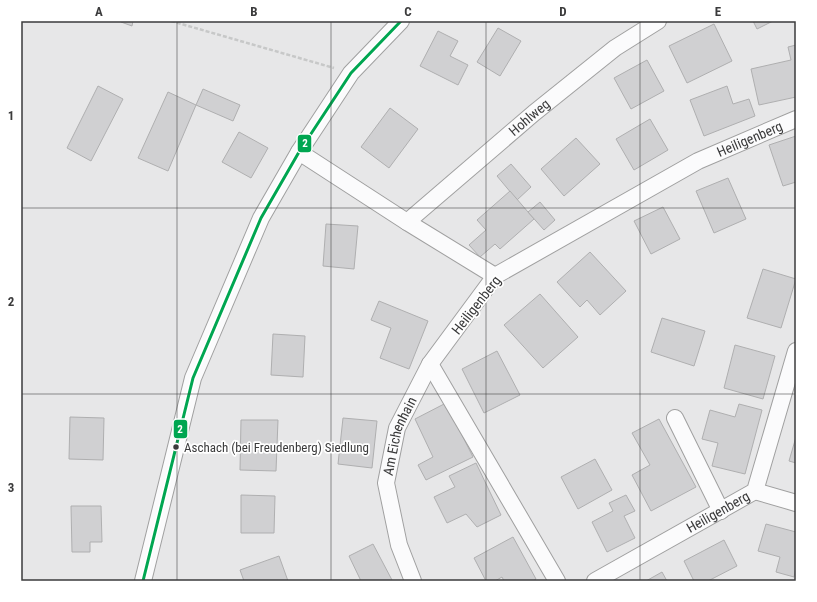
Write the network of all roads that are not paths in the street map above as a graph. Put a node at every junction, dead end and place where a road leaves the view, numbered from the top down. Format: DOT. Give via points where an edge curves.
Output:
graph roads {
  1 [pos="401,21"];
  2 [pos="658,21"];
  3 [pos="796,119"];
  4 [pos="299,152"];
  5 [pos="407,222"];
  6 [pos="495,276"];
  7 [pos="796,351"];
  8 [pos="430,364"];
  9 [pos="675,418"];
  10 [pos="755,491"];
  11 [pos="796,503"];
  12 [pos="721,511"];
  13 [pos="143,581"];
  14 [pos="413,581"];
  15 [pos="557,581"];
  16 [pos="595,581"];
  1 -- 4 [label="street" via="351,73"];
  2 -- 5 [label="street, Hohlweg" via="615,48 540,108"];
  3 -- 6 [label="street, Heiligenberg" via="698,161"];
  4 -- 5 [label="street"];
  4 -- 13 [label="street" via="261,218 193,378"];
  5 -- 6 [label="street"];
  6 -- 8 [label="street, Heiligenberg"];
  7 -- 10 [label="street, Heiligenberg"];
  8 -- 14 [label="street, Am Eichenhain" via="397,428 386,483 399,545"];
  8 -- 15 [label="street"];
  9 -- 12 [label="street"];
  10 -- 11 [label="street"];
  10 -- 12 [label="street, Heiligenberg"];
  12 -- 16 [label="street, Heiligenberg"];
}
